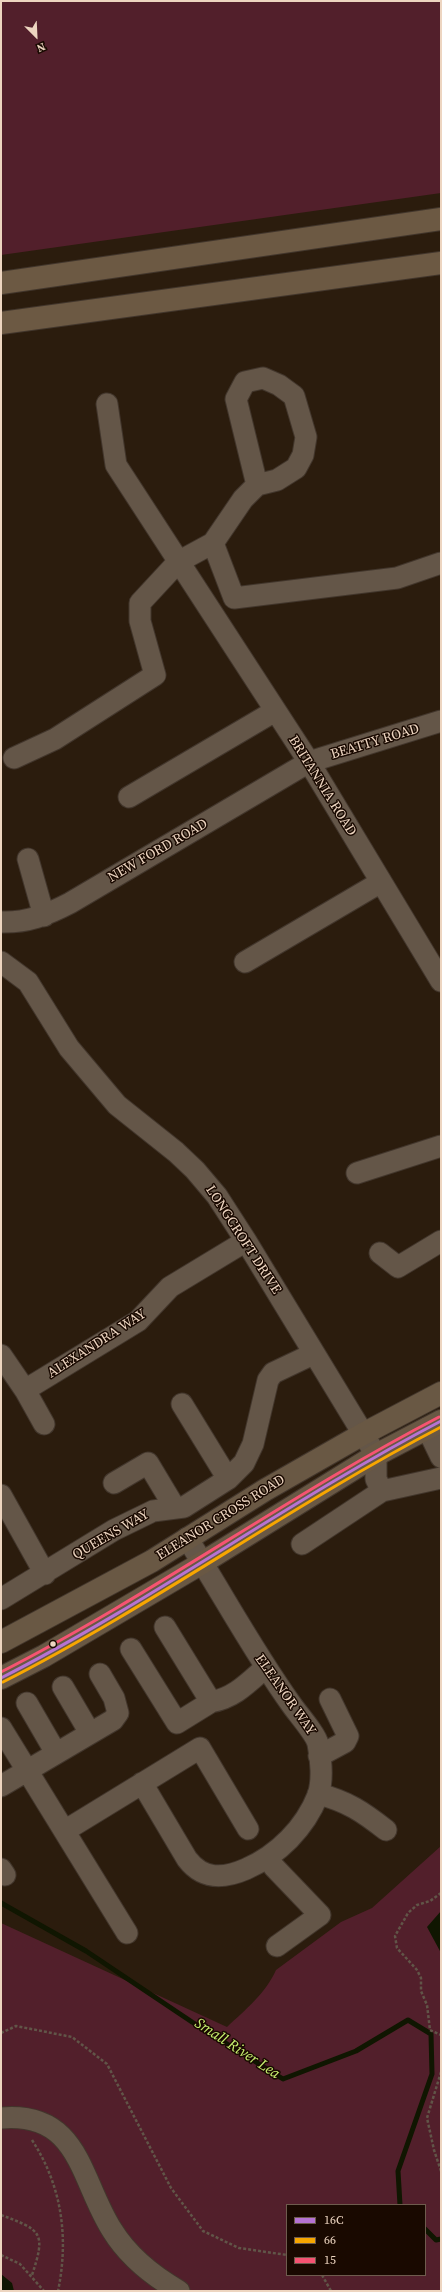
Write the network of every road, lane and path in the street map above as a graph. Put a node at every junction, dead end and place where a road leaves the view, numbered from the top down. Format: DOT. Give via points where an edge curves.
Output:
graph roads {
  1 [pos="441,219"];
  2 [pos="441,263"];
  3 [pos="1,283"];
  4 [pos="1,323"];
  5 [pos="107,404"];
  6 [pos="257,485"];
  7 [pos="213,543"];
  8 [pos="178,562"];
  9 [pos="441,563"];
  10 [pos="234,598"];
  11 [pos="211,612"];
  12 [pos="275,710"];
  13 [pos="441,721"];
  14 [pos="14,758"];
  15 [pos="309,762"];
  16 [pos="129,797"];
  17 [pos="28,859"];
  18 [pos="381,882"];
  19 [pos="44,916"];
  20 [pos="1,922"];
  21 [pos="1,962"];
  22 [pos="245,962"];
  23 [pos="441,981"];
  24 [pos="441,1146"];
  25 [pos="357,1174"];
  26 [pos="246,1241"];
  27 [pos="441,1241"];
  28 [pos="380,1254"];
  29 [pos="313,1354"];
  30 [pos="1,1355"];
  31 [pos="25,1390"];
  32 [pos="441,1393"];
  33 [pos="182,1404"];
  34 [pos="44,1424"];
  35 [pos="434,1424"];
  36 [pos="362,1434"];
  37 [pos="376,1456"];
  38 [pos="441,1457"];
  39 [pos="441,1478"];
  40 [pos="228,1479"];
  41 [pos="114,1483"];
  42 [pos="382,1491"];
  43 [pos="1,1495"];
  44 [pos="175,1508"];
  45 [pos="187,1538"];
  46 [pos="302,1544"];
  47 [pos="202,1563"];
  48 [pos="45,1574"];
  49 [pos="1,1599"];
  50 [pos="165,1626"];
  51 [pos="1,1642"];
  52 [pos="131,1649"];
  53 [pos="265,1668"];
  54 [pos="100,1674"];
  55 [pos="1,1678"];
  56 [pos="63,1687"];
  57 [pos="330,1699"];
  58 [pos="211,1702"];
  59 [pos="27,1703"];
  60 [pos="1,1728"];
  61 [pos="90,1734"];
  62 [pos="56,1753"];
  63 [pos="318,1756"];
  64 [pos="26,1770"];
  65 [pos="142,1783"];
  66 [pos="1,1786"];
  67 [pos="318,1794"];
  68 [pos="248,1829"];
  69 [pos="66,1830"];
  70 [pos="386,1830"];
  71 [pos="268,1858"];
  72 [pos="441,1893"];
  73 [pos="126,1933"];
  74 [pos="277,1946"];
  75 [pos="1,2033"];
  76 [pos="441,2035"];
  77 [pos="441,2072"];
  78 [pos="1,2118"];
  79 [pos="26,2118"];
  80 [pos="441,2170"];
  81 [pos="1,2215"];
  82 [pos="1,2255"];
  83 [pos="286,2255"];
  84 [pos="32,2275"];
  85 [pos="323,2276"];
  86 [pos="44,2291"];
  87 [pos="58,2291"];
  88 [pos="178,2291"];
  89 [pos="331,2291"];
  1 -- 3 [label="highway"];
  2 -- 4 [label="highway"];
  5 -- 8 [label="street, BRITANNIA ROAD" via="116,465"];
  6 -- 6 [label="street" via="277,480 296,468 303,455 306,437 294,396 263,378 245,382 236,399"];
  6 -- 7 [label="street" via="243,499"];
  7 -- 8 [label="street"];
  7 -- 10 [label="street"];
  8 -- 11 [label="street, BRITANNIA ROAD"];
  8 -- 14 [label="street" via="140,603 140,621 155,675 54,739"];
  9 -- 10 [label="street" via="397,578"];
  10 -- 11 [label="street"];
  11 -- 12 [label="street, BRITANNIA ROAD"];
  12 -- 15 [label="street, BRITANNIA ROAD"];
  12 -- 16 [label="street"];
  13 -- 15 [label="street, BEATTY ROAD"];
  15 -- 18 [label="street, BRITANNIA ROAD"];
  15 -- 19 [label="street, NEW FORD ROAD"];
  17 -- 19 [label="street"];
  18 -- 22 [label="street"];
  18 -- 23 [label="street, BRITANNIA ROAD"];
  19 -- 20 [label="street, NEW FORD ROAD" via="26,921"];
  21 -- 26 [label="street, LONGCROFT DRIVE" via="28,982 69,1048 118,1105 152,1131 195,1170 217,1196"];
  24 -- 25 [label="street"];
  26 -- 29 [label="street, LONGCROFT DRIVE"];
  26 -- 31 [label="street, ALEXANDRA WAY" via="170,1287 138,1321"];
  27 -- 28 [label="street" via="398,1267"];
  29 -- 36 [label="street, LONGCROFT DRIVE"];
  29 -- 40 [label="street, QUEENS WAY" via="273,1373 268,1380 253,1444 244,1463"];
  30 -- 31 [label="street"];
  31 -- 34 [label="street"];
  32 -- 36 [label="main road, ELEANOR CROSS ROAD"];
  33 -- 40 [label="street"];
  35 -- 37 [label="main road, ELEANOR CROSS ROAD"];
  35 -- 38 [label="street"];
  36 -- 37 [label="street, LONGCROFT DRIVE"];
  36 -- 45 [label="main road, ELEANOR CROSS ROAD"];
  37 -- 42 [label="street" via="376,1479"];
  37 -- 47 [label="main road, ELEANOR CROSS ROAD"];
  39 -- 42 [label="street"];
  40 -- 44 [label="street, QUEENS WAY" via="192,1502"];
  41 -- 44 [label="street" via="148,1463"];
  42 -- 46 [label="street"];
  43 -- 48 [label="street"];
  44 -- 48 [label="street, QUEENS WAY" via="153,1510 144,1514"];
  45 -- 47 [label="street, ELEANOR WAY"];
  45 -- 51 [label="main road, ELEANOR CROSS ROAD" via="152,1561"];
  47 -- 53 [label="street, ELEANOR WAY"];
  47 -- 55 [label="main road, ELEANOR CROSS ROAD" via="44,1656"];
  48 -- 49 [label="street, QUEENS WAY"];
  50 -- 58 [label="street"];
  52 -- 58 [label="street" via="177,1723"];
  53 -- 58 [label="street" via="244,1687 223,1700"];
  53 -- 63 [label="street, ELEANOR WAY" via="318,1742"];
  54 -- 61 [label="street" via="114,1698 118,1713 113,1720"];
  56 -- 61 [label="street"];
  57 -- 63 [label="street" via="348,1736 345,1742"];
  59 -- 62 [label="street"];
  60 -- 64 [label="street"];
  61 -- 62 [label="street"];
  62 -- 64 [label="street"];
  63 -- 67 [label="street, ELEANOR WAY"];
  64 -- 66 [label="street"];
  64 -- 69 [label="street"];
  65 -- 68 [label="street" via="200,1748"];
  65 -- 69 [label="street"];
  65 -- 71 [label="street, ELEANOR WAY" via="187,1859 202,1874 221,1876 244,1870"];
  67 -- 70 [label="street" via="338,1799 361,1810"];
  67 -- 71 [label="street, ELEANOR WAY" via="294,1834 281,1849"];
  69 -- 73 [label="street"];
  71 -- 74 [label="street" via="320,1915"];
  72 -- 76 [label="path" via="430,1901 417,1905 408,1913 395,1936 397,1948 418,1970 421,1978 421,1991 427,2005 430,2030"];
  75 -- 83 [label="path" via="16,2026 72,2037 107,2064 171,2188 203,2231 240,2248"];
  77 -- 80 [label="path" via="428,2118"];
  78 -- 79 [label="street"];
  79 -- 87 [label="path" via="30,2138 50,2172 61,2212 64,2244"];
  79 -- 88 [label="street" via="50,2127 71,2147 102,2213 119,2240 161,2281"];
  81 -- 84 [label="path" via="37,2232 40,2242"];
  82 -- 84 [label="path" via="20,2264"];
  84 -- 86 [label="path"];
  85 -- 89 [label="path"];
}
